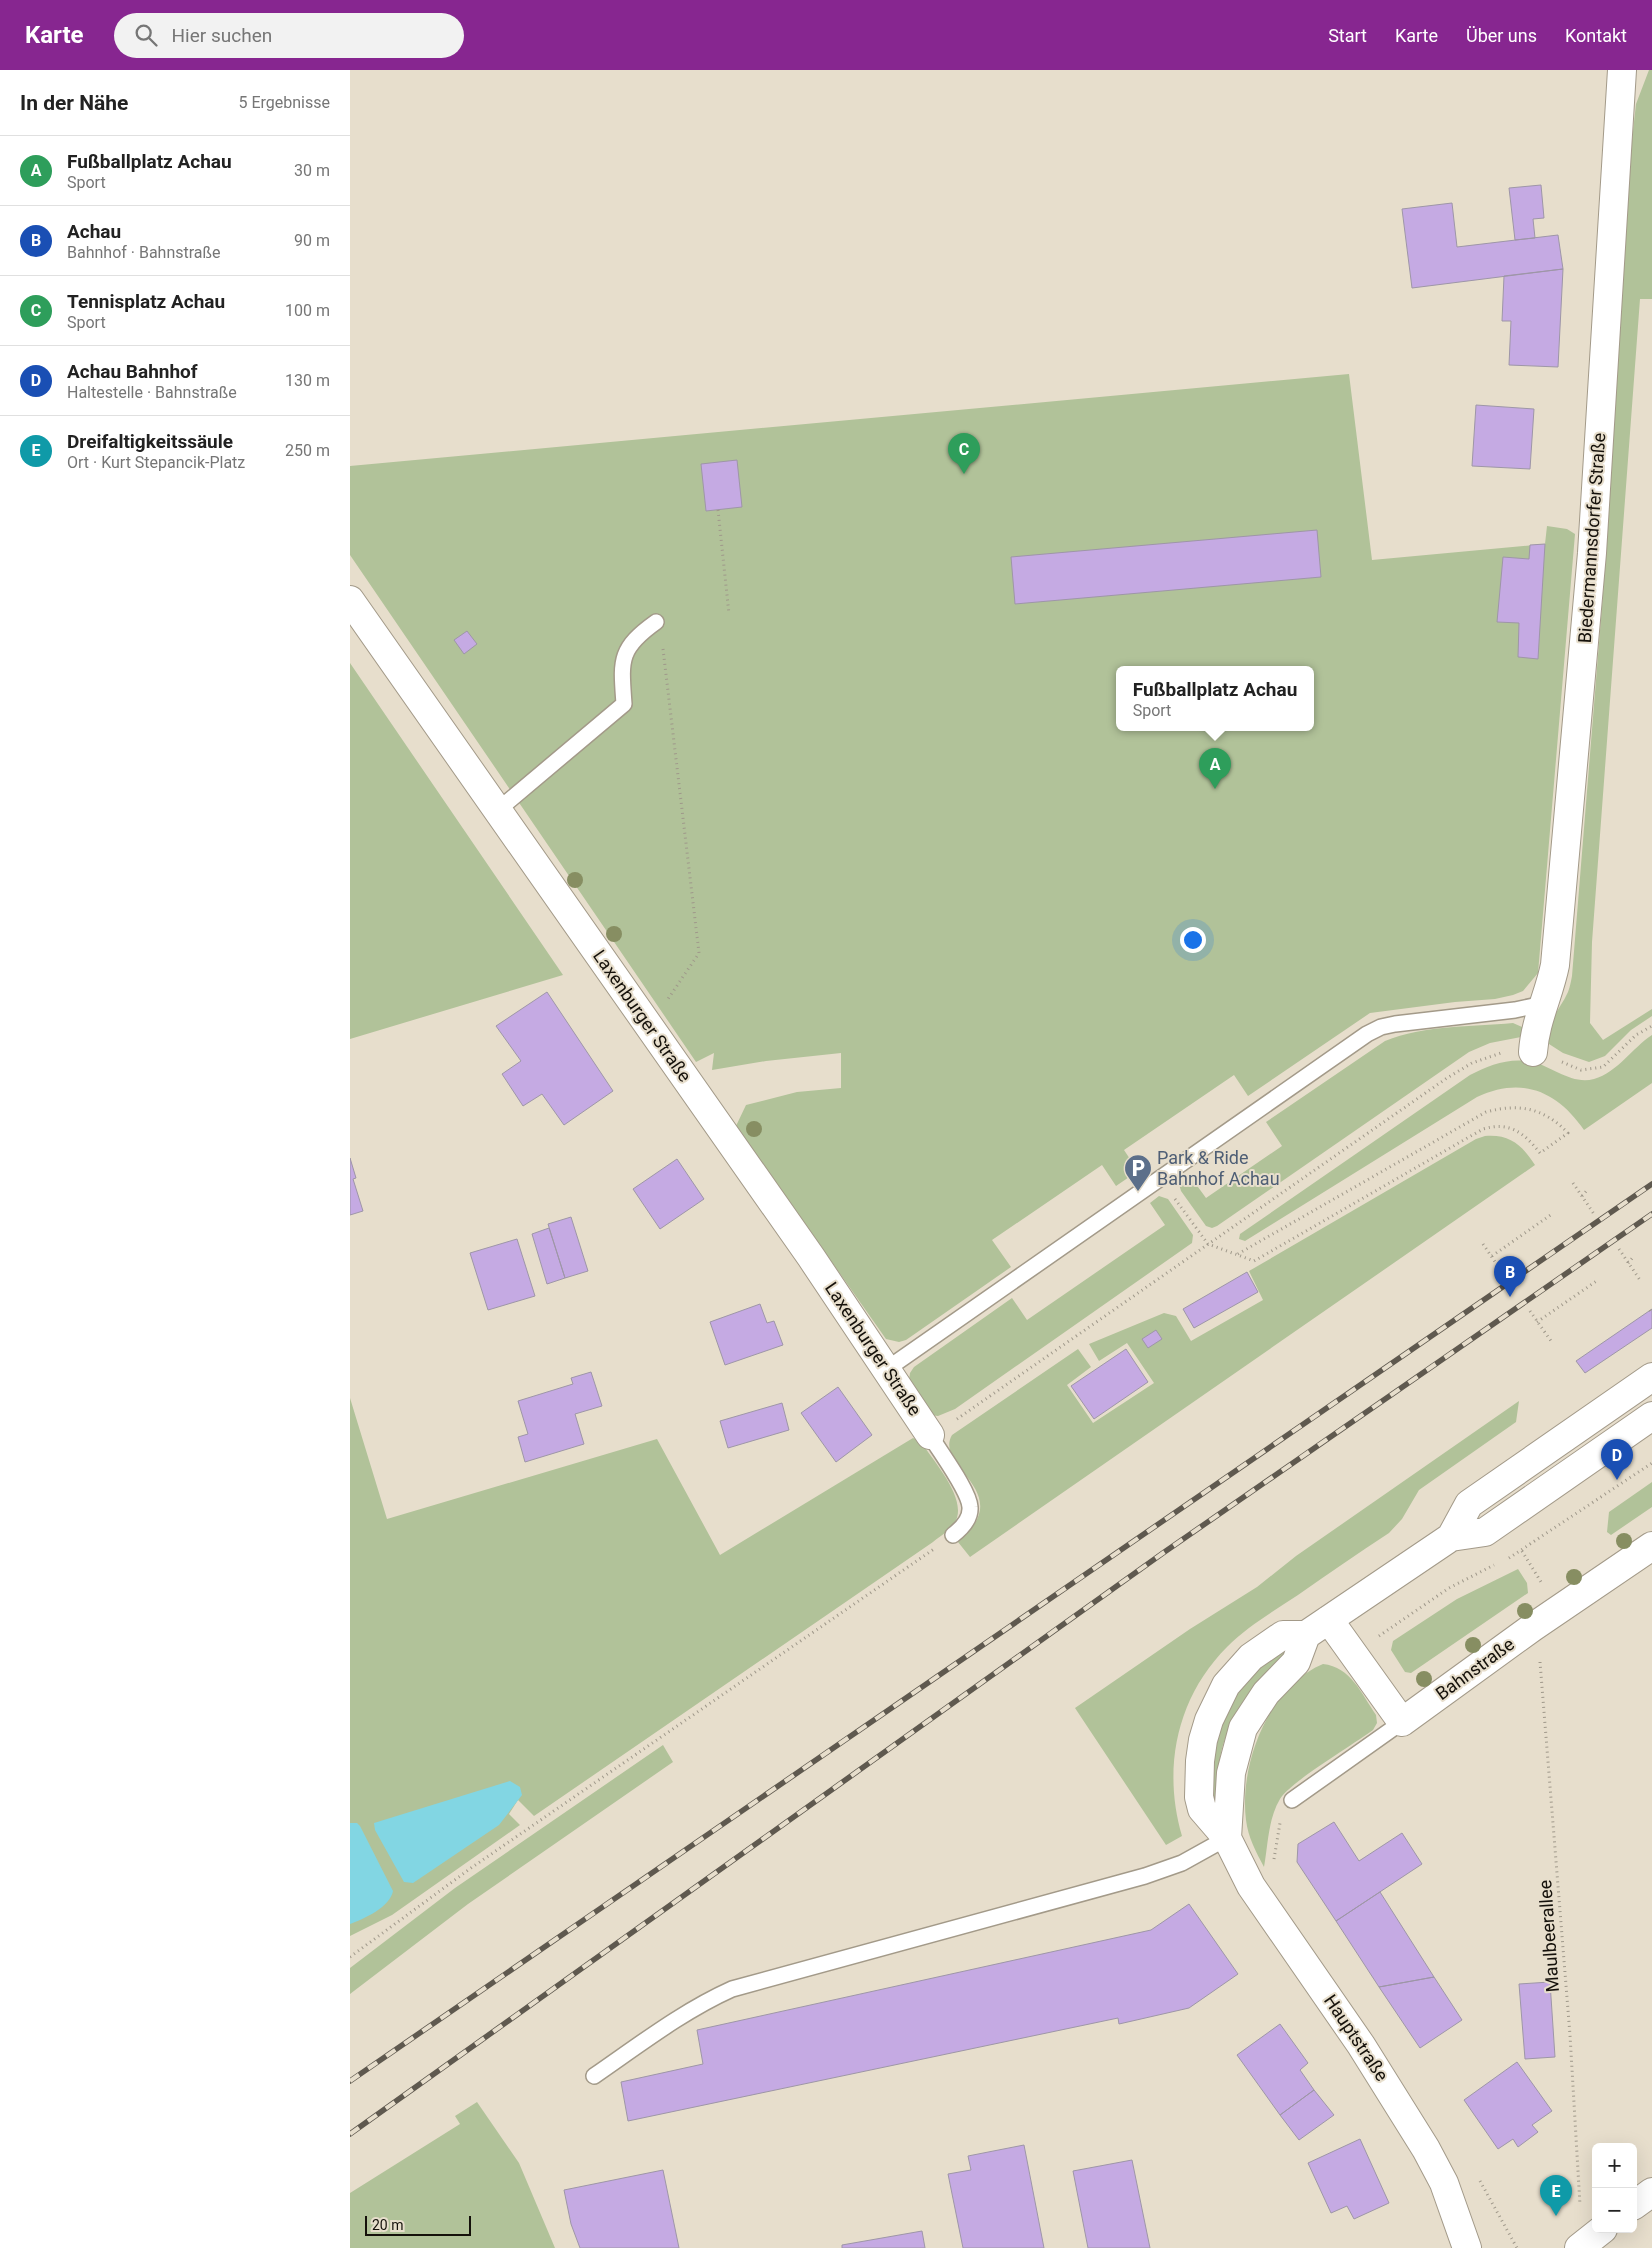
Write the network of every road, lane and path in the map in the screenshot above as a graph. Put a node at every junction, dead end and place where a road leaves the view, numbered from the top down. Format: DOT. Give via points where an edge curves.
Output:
graph roads {
  1 [pos="1622,70"];
  2 [pos="718,510"];
  3 [pos="350,600"];
  4 [pos="729,614"];
  5 [pos="656,622"];
  6 [pos="662,640"];
  7 [pos="498,810"];
  8 [pos="1543,1004"];
  9 [pos="645,1018"];
  10 [pos="1652,1026"];
  11 [pos="1533,1052"];
  12 [pos="1161,1178"];
  13 [pos="1572,1183"];
  14 [pos="1588,1189"];
  15 [pos="1582,1196"];
  16 [pos="1552,1214"];
  17 [pos="1594,1214"];
  18 [pos="1208,1244"];
  19 [pos="1483,1244"];
  20 [pos="1619,1249"];
  21 [pos="1236,1255"];
  22 [pos="1492,1256"];
  23 [pos="1634,1256"];
  24 [pos="1628,1263"];
  25 [pos="1504,1275"];
  26 [pos="1598,1280"];
  27 [pos="1640,1280"];
  28 [pos="1530,1311"];
  29 [pos="1537,1322"];
  30 [pos="1551,1341"];
  31 [pos="887,1369"];
  32 [pos="1652,1377"];
  33 [pos="1652,1416"];
  34 [pos="930,1435"];
  35 [pos="1652,1463"];
  36 [pos="953,1536"];
  37 [pos="1451,1537"];
  38 [pos="1652,1546"];
  39 [pos="1522,1551"];
  40 [pos="1505,1559"];
  41 [pos="1497,1563"];
  42 [pos="1537,1576"];
  43 [pos="1329,1620"];
  44 [pos="1533,1627"];
  45 [pos="1306,1635"];
  46 [pos="1354,1654"];
  47 [pos="1402,1722"];
  48 [pos="1292,1800"];
  49 [pos="1227,1838"];
  50 [pos="350,1957"];
  51 [pos="594,2076"];
  52 [pos="1652,2192"];
  53 [pos="1637,2203"];
  54 [pos="1588,2241"];
  55 [pos="1467,2248"];
  1 -- 8 [label="street, Biedermannsdorfer Straße" via="1592,553 1556,965"];
  2 -- 4 [label="path"];
  3 -- 7 [label="street, Laxenburger Straße"];
  5 -- 7 [label="lane" via="640,633 626,651 621,669 624,704"];
  6 -- 9 [label="path" via="699,953 666,1003"];
  7 -- 9 [label="street, Laxenburger Straße"];
  8 -- 11 [label="street, Biedermannsdorfer Straße"];
  8 -- 12 [label="lane" via="1381,1027"];
  9 -- 31 [label="street, Laxenburger Straße"];
  10 -- 11 [label="path" via="1636,1035 1608,1063 1593,1070 1581,1070"];
  11 -- 18 [label="path" via="1510,1051 1472,1063"];
  12 -- 18 [label="path"];
  12 -- 31 [label="lane"];
  13 -- 15 [label="path"];
  14 -- 15 [label="path"];
  15 -- 17 [label="path"];
  16 -- 22 [label="path"];
  18 -- 21 [label="path"];
  18 -- 34 [label="path"];
  19 -- 22 [label="path"];
  20 -- 24 [label="path"];
  21 -- 21 [label="path" via="1486,1112 1498,1108 1527,1108 1556,1120 1568,1133 1540,1153 1527,1137 1513,1128 1497,1126 1483,1129 1254,1261"];
  22 -- 25 [label="path"];
  23 -- 24 [label="path"];
  24 -- 27 [label="path"];
  26 -- 29 [label="path"];
  28 -- 29 [label="path"];
  29 -- 30 [label="path"];
  31 -- 34 [label="street, Laxenburger Straße"];
  32 -- 37 [label="street" via="1469,1504"];
  33 -- 37 [label="street" via="1485,1532"];
  34 -- 36 [label="lane" via="964,1490 970,1507 966,1521"];
  35 -- 39 [label="path"];
  36 -- 50 [label="path" via="471,1868"];
  37 -- 43 [label="street"];
  38 -- 44 [label="street, Bahnstraße"];
  39 -- 40 [label="path"];
  39 -- 42 [label="path"];
  41 -- 46 [label="path" via="1448,1588"];
  43 -- 45 [label="street"];
  43 -- 46 [label="street"];
  44 -- 47 [label="street, Bahnstraße"];
  44 -- 54 [label="path, Maulbeerallee" via="1538,1645"];
  45 -- 49 [label="street" via="1296,1662 1266,1693 1243,1728 1231,1773"];
  45 -- 49 [label="street, Hauptstraße" via="1283,1635 1252,1657 1226,1684 1209,1720 1200,1761 1198,1797 1202,1809"];
  46 -- 47 [label="street"];
  47 -- 48 [label="lane"];
  49 -- 51 [label="lane" via="1182,1863 1145,1876 732,1989 659,2030"];
  49 -- 55 [label="street, Hauptstraße" via="1251,1886 1361,2045 1426,2149 1444,2183"];
  52 -- 53 [label="street"];
}
